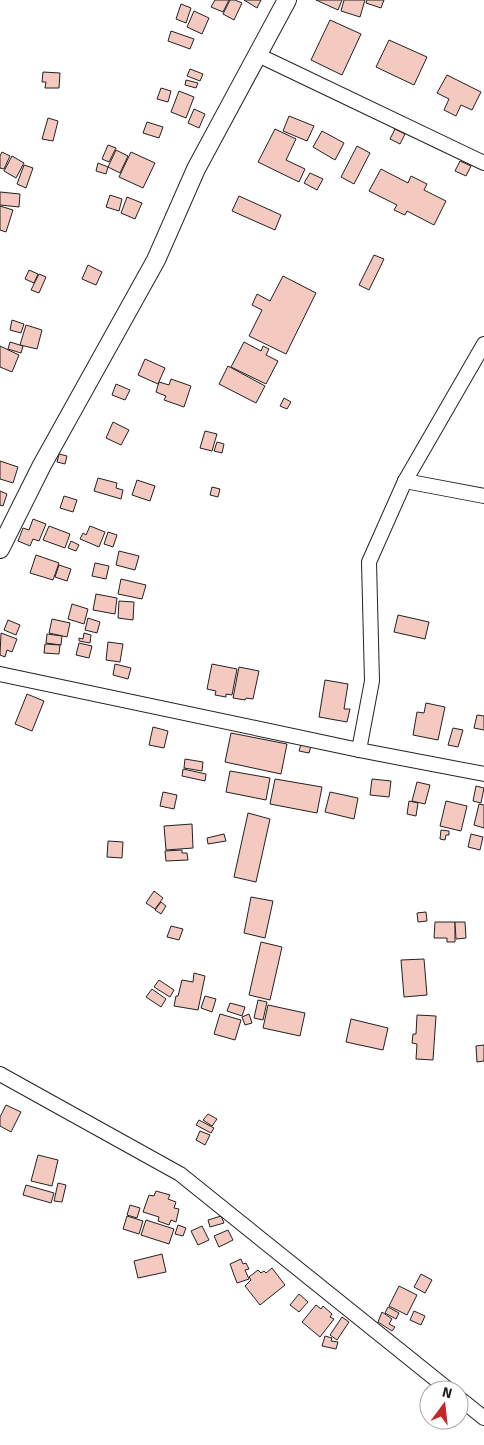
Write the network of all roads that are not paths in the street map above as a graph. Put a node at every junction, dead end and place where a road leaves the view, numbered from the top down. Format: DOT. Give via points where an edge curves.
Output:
graph roads {
  1 [pos="287,0"];
  2 [pos="258,55"];
  3 [pos="484,163"];
  4 [pos="484,344"];
  5 [pos="405,481"];
  6 [pos="484,496"];
  7 [pos="0,549"];
  8 [pos="0,674"];
  9 [pos="359,750"];
  10 [pos="484,774"];
  11 [pos="0,1074"];
  12 [pos="437,1380"];
  13 [pos="469,1406"];
  14 [pos="484,1418"];
  1 -- 2 [label="main road"];
  2 -- 3 [label="street"];
  2 -- 7 [label="main road" via="196,169 156,260 42,465"];
  4 -- 5 [label="street"];
  5 -- 6 [label="street"];
  5 -- 9 [label="street" via="369,562 372,681"];
  8 -- 9 [label="street"];
  9 -- 10 [label="street"];
  11 -- 12 [label="street" via="180,1174"];
  13 -- 14 [label="street"];
}
